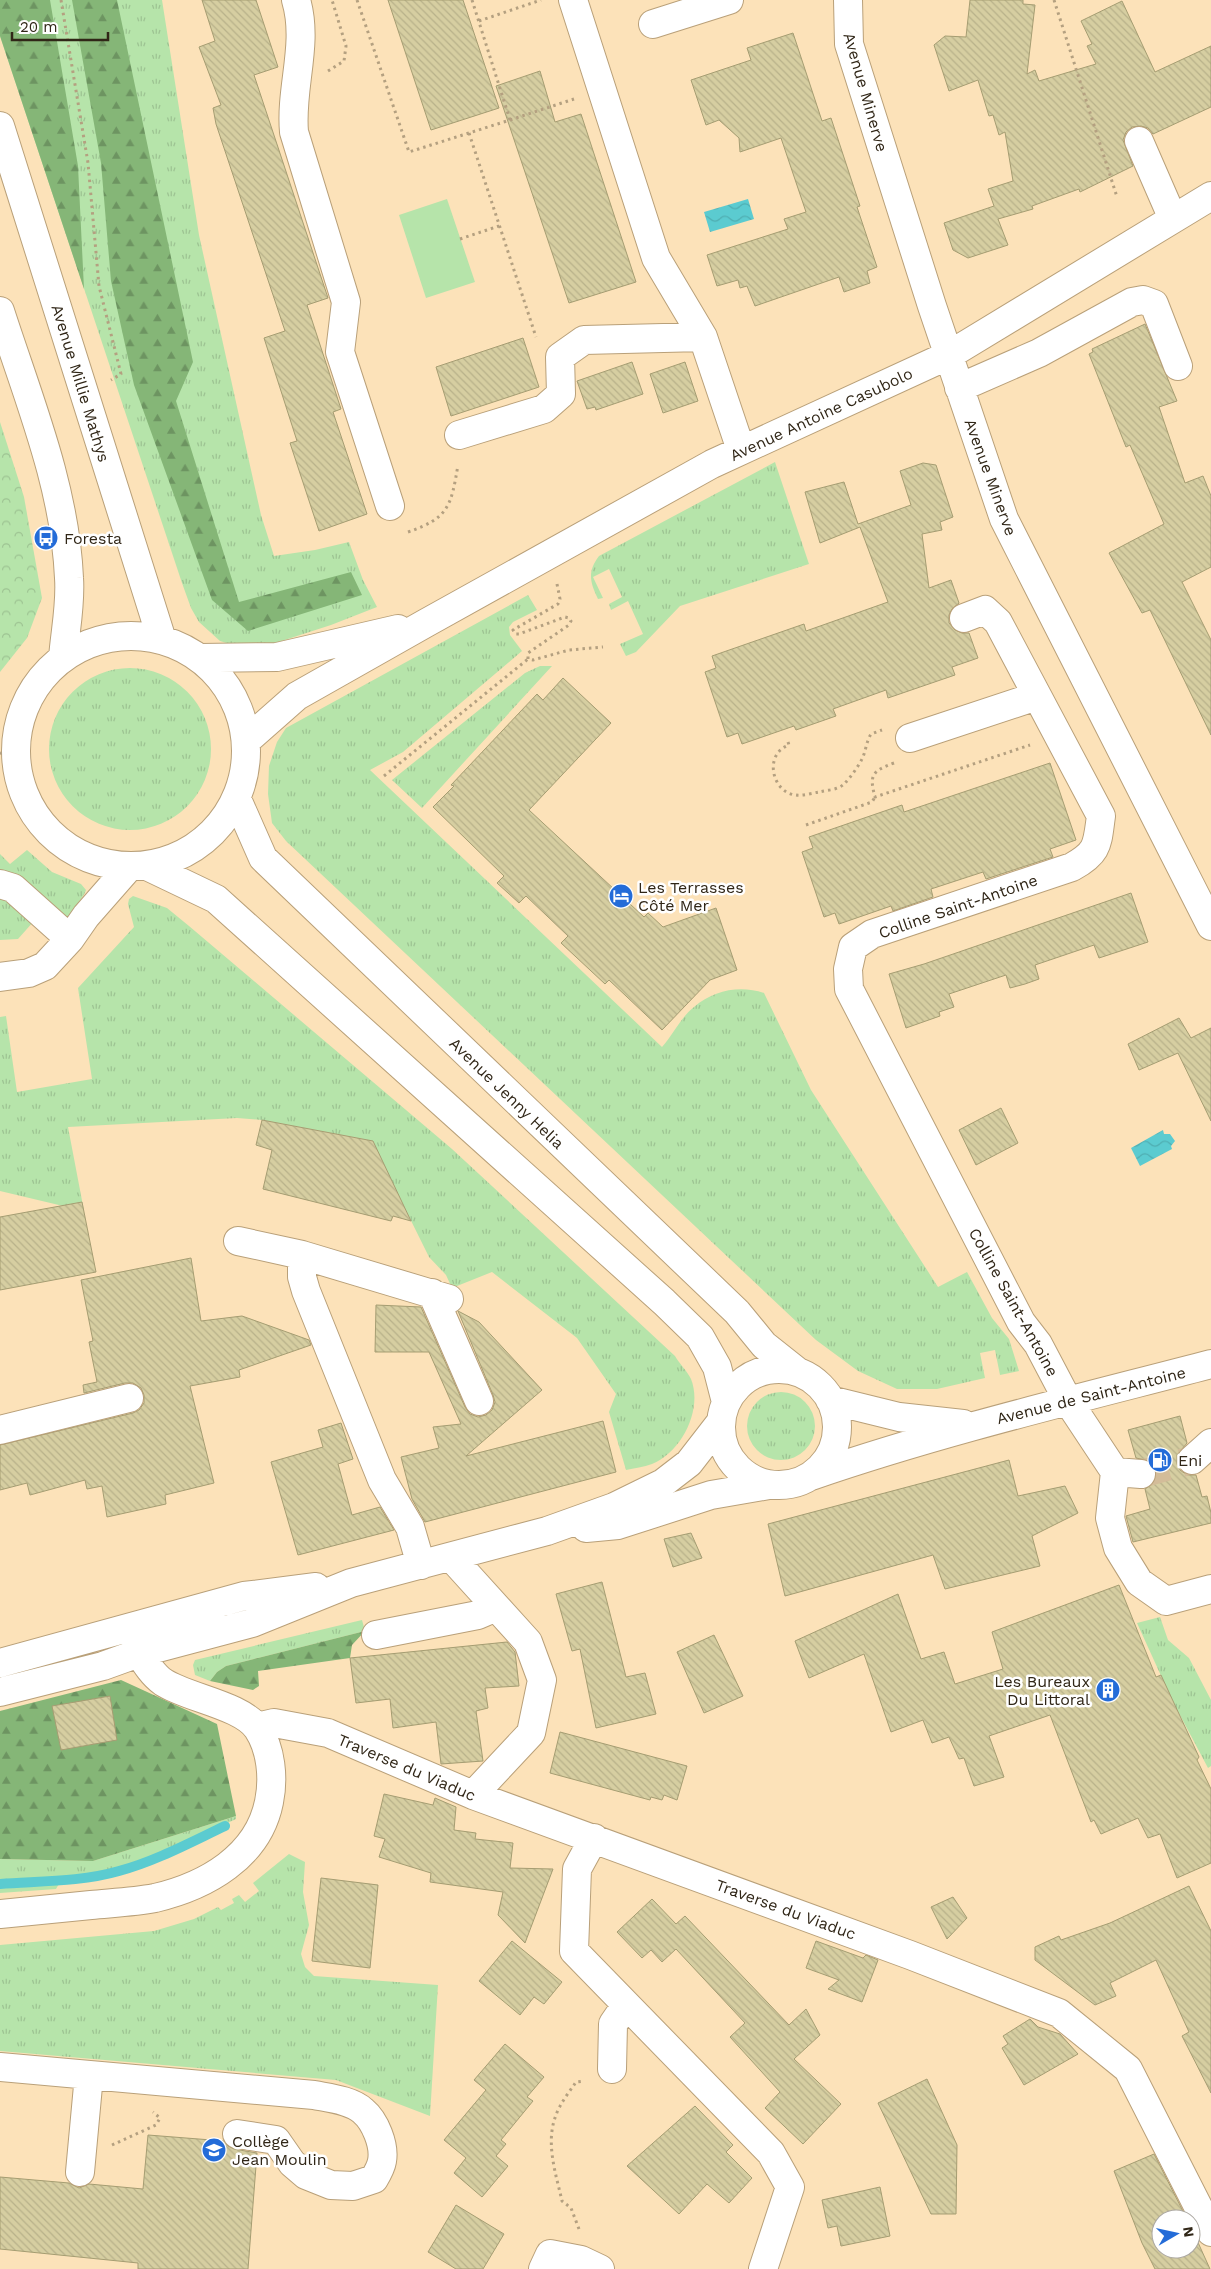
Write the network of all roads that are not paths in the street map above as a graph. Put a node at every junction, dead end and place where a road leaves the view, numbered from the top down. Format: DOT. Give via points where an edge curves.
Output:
graph roads {
  1 [pos="296,0"];
  2 [pos="573,0"];
  3 [pos="729,0"];
  4 [pos="848,0"];
  5 [pos="653,24"];
  6 [pos="0,126"];
  7 [pos="1139,141"];
  8 [pos="1211,196"];
  9 [pos="1174,219"];
  10 [pos="0,311"];
  11 [pos="703,336"];
  12 [pos="949,355"];
  13 [pos="1178,366"];
  14 [pos="959,388"];
  15 [pos="459,436"];
  16 [pos="742,450"];
  17 [pos="390,506"];
  18 [pos="964,618"];
  19 [pos="426,623"];
  20 [pos="162,640"];
  21 [pos="63,658"];
  22 [pos="200,658"];
  23 [pos="1037,696"];
  24 [pos="910,738"];
  25 [pos="246,741"];
  26 [pos="8,755"];
  27 [pos="237,799"];
  28 [pos="138,866"];
  29 [pos="0,884"];
  30 [pos="1211,926"];
  31 [pos="70,939"];
  32 [pos="0,977"];
  33 [pos="238,1241"];
  34 [pos="302,1255"];
  35 [pos="1211,1364"];
  36 [pos="798,1372"];
  37 [pos="129,1398"];
  38 [pos="830,1400"];
  39 [pos="479,1401"];
  40 [pos="1068,1402"];
  41 [pos="723,1412"];
  42 [pos="972,1426"];
  43 [pos="0,1430"];
  44 [pos="811,1476"];
  45 [pos="769,1484"];
  46 [pos="547,1531"];
  47 [pos="451,1557"];
  48 [pos="421,1565"];
  49 [pos="351,1583"];
  50 [pos="1211,1589"];
  51 [pos="493,1604"];
  52 [pos="184,1612"];
  53 [pos="376,1635"];
  54 [pos="66,1644"];
  55 [pos="139,1653"];
  56 [pos="0,1663"];
  57 [pos="0,1692"];
  58 [pos="257,1728"];
  59 [pos="473,1795"];
  60 [pos="594,1838"];
  61 [pos="0,1914"];
  62 [pos="626,2004"];
  63 [pos="0,2067"];
  64 [pos="612,2069"];
  65 [pos="89,2075"];
  66 [pos="237,2134"];
  67 [pos="81,2166"];
  68 [pos="1211,2232"];
  69 [pos="599,2268"];
  70 [pos="543,2269"];
  71 [pos="763,2269"];
  1 -- 17 [label="street" via="302,32 292,117 294,132 346,302 340,352"];
  2 -- 11 [label="street" via="656,258"];
  3 -- 5 [label="street"];
  4 -- 12 [label="street, Avenue Minerve" via="849,44"];
  6 -- 20 [label="street, Avenue Millie Mathys"];
  7 -- 9 [label="street"];
  8 -- 9 [label="street, Avenue Antoine Casubolo"];
  9 -- 12 [label="street, Avenue Antoine Casubolo"];
  10 -- 21 [label="street" via="58,491 70,580"];
  11 -- 15 [label="street" via="584,340 560,357 561,394 544,409"];
  11 -- 16 [label="street"];
  12 -- 14 [label="street, Avenue Minerve"];
  12 -- 16 [label="street, Avenue Antoine Casubolo"];
  13 -- 14 [label="street" via="1154,304 1143,300 1132,302 1039,353"];
  14 -- 30 [label="street, Avenue Minerve" via="1004,519"];
  16 -- 19 [label="street, Avenue Antoine Casubolo"];
  18 -- 23 [label="street, Colline Saint-Antoine" via="985,610 998,622"];
  19 -- 22 [label="street, Avenue Antoine Casubolo" via="277,658"];
  19 -- 25 [label="street, Avenue Antoine Casubolo" via="297,696"];
  20 -- 21 [label="street" via="128,636 102,640"];
  20 -- 22 [label="street"];
  21 -- 26 [label="street" via="32,693"];
  22 -- 25 [label="street" via="223,682 239,710"];
  23 -- 24 [label="street"];
  23 -- 40 [label="street, Colline Saint-Antoine" via="1100,816 1097,844 1089,858 1072,867 872,934 853,947 848,969 849,989 1021,1322 1038,1344"];
  25 -- 27 [label="street" via="245,771"];
  26 -- 28 [label="street" via="39,821 64,846 95,861"];
  27 -- 28 [label="street" via="215,831 184,854"];
  27 -- 36 [label="street, Avenue Jenny Helia" via="262,858 736,1312 764,1345"];
  28 -- 31 [label="street" via="86,916"];
  28 -- 41 [label="street" via="216,899 664,1302 700,1337 717,1367"];
  29 -- 31 [label="street" via="13,888"];
  31 -- 32 [label="street" via="37,971"];
  33 -- 34 [label="street"];
  34 -- 39 [label="street" via="441,1296"];
  34 -- 48 [label="street" via="306,1290 376,1469 410,1527"];
  35 -- 40 [label="street, Avenue de Saint-Antoine"];
  36 -- 38 [label="street" via="817,1383"];
  36 -- 41 [label="street" via="777,1368 756,1373 738,1385"];
  37 -- 43 [label="street"];
  38 -- 42 [label="street, Avenue de Saint-Antoine" via="899,1417"];
  38 -- 44 [label="street" via="836,1420 835,1441 826,1461"];
  40 -- 42 [label="street, Avenue de Saint-Antoine"];
  40 -- 50 [label="street, Colline Saint-Antoine" via="1128,1473 1110,1518 1118,1548 1139,1582 1166,1601"];
  41 -- 45 [label="street" via="723,1444 733,1463 749,1477"];
  41 -- 46 [label="street" via="689,1463 662,1483 614,1507"];
  42 -- 44 [label="street, Avenue de Saint-Antoine" via="873,1454"];
  44 -- 45 [label="street" via="791,1484"];
  45 -- 46 [label="street" via="711,1495 618,1525"];
  46 -- 47 [label="street"];
  47 -- 48 [label="street"];
  47 -- 51 [label="street"];
  48 -- 49 [label="street"];
  49 -- 52 [label="street" via="244,1596"];
  49 -- 55 [label="street" via="252,1623"];
  51 -- 53 [label="street" via="478,1615"];
  51 -- 59 [label="street" via="528,1642 542,1680 532,1733"];
  52 -- 54 [label="street"];
  52 -- 55 [label="street" via="152,1630"];
  54 -- 55 [label="street"];
  54 -- 56 [label="street"];
  55 -- 57 [label="street" via="103,1666"];
  55 -- 58 [label="street" via="150,1670 164,1682 239,1714"];
  58 -- 59 [label="street, Traverse du Viaduc" via="274,1723 328,1733"];
  58 -- 61 [label="street" via="271,1765 272,1789 267,1814 258,1835 242,1855 219,1873 154,1898"];
  59 -- 60 [label="street, Traverse du Viaduc"];
  60 -- 62 [label="street" via="577,1869 574,1951"];
  60 -- 68 [label="street, Traverse du Viaduc" via="1059,2013 1128,2069"];
  62 -- 64 [label="street" via="613,2024"];
  62 -- 71 [label="street" via="771,2153 790,2187"];
  63 -- 65 [label="street"];
  65 -- 66 [label="street" via="314,2095 344,2102 362,2110 372,2123 380,2139 382,2160 374,2179 353,2186 331,2185 306,2175 292,2163 276,2140"];
  65 -- 67 [label="street"];
  69 -- 70 [label="street" via="581,2260 550,2254"];
}
